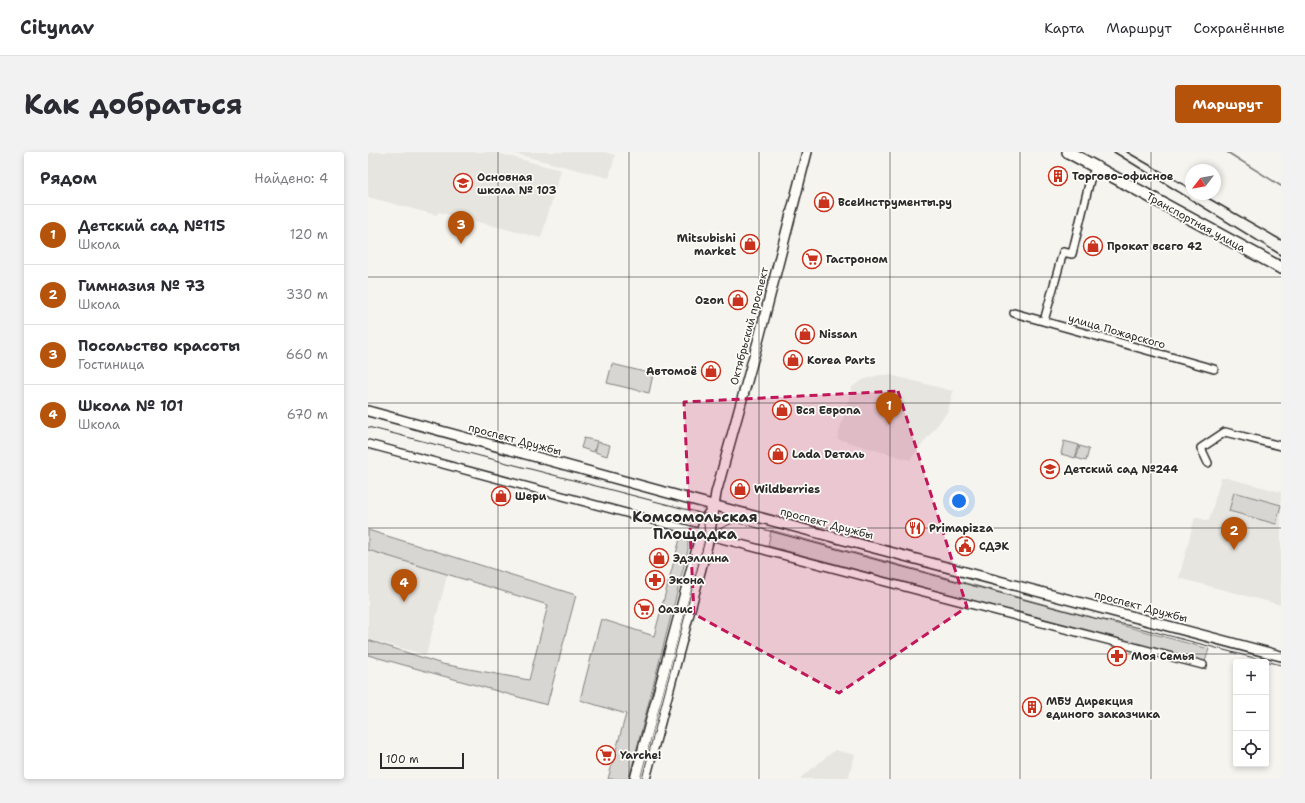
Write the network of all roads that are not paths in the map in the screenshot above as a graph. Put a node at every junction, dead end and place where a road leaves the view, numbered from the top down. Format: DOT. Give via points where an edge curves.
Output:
graph roads {
  1 [pos="807,152"];
  2 [pos="1068,152"];
  3 [pos="1096,168"];
  4 [pos="1281,268"];
  5 [pos="1014,313"];
  6 [pos="1044,321"];
  7 [pos="1214,369"];
  8 [pos="368,411"];
  9 [pos="368,444"];
  10 [pos="1281,446"];
  11 [pos="1208,463"];
  12 [pos="714,506"];
  13 [pos="705,535"];
  14 [pos="1281,656"];
  15 [pos="1203,665"];
  16 [pos="635,779"];
  17 [pos="645,779"];
  1 -- 12 [label="main road, Октябрьский проспект"];
  2 -- 3 [label="main road, Транспортная улица"];
  3 -- 4 [label="main road, Транспортная улица"];
  3 -- 6 [label="street" via="1090,180 1072,254 1062,252"];
  5 -- 6 [label="street, улица Пожарского"];
  6 -- 7 [label="street, улица Пожарского"];
  8 -- 12 [label="main road, проспект Дружбы"];
  9 -- 13 [label="street"];
  10 -- 11 [label="street" via="1225,432 1201,448"];
  12 -- 13 [label="main road, Октябрьский проспект" via="707,516"];
  12 -- 14 [label="main road, проспект Дружбы"];
  13 -- 15 [label="street"];
  13 -- 16 [label="main road, Октябрьский проспект"];
  13 -- 17 [label="main road, Октябрьский проспект"];
}
